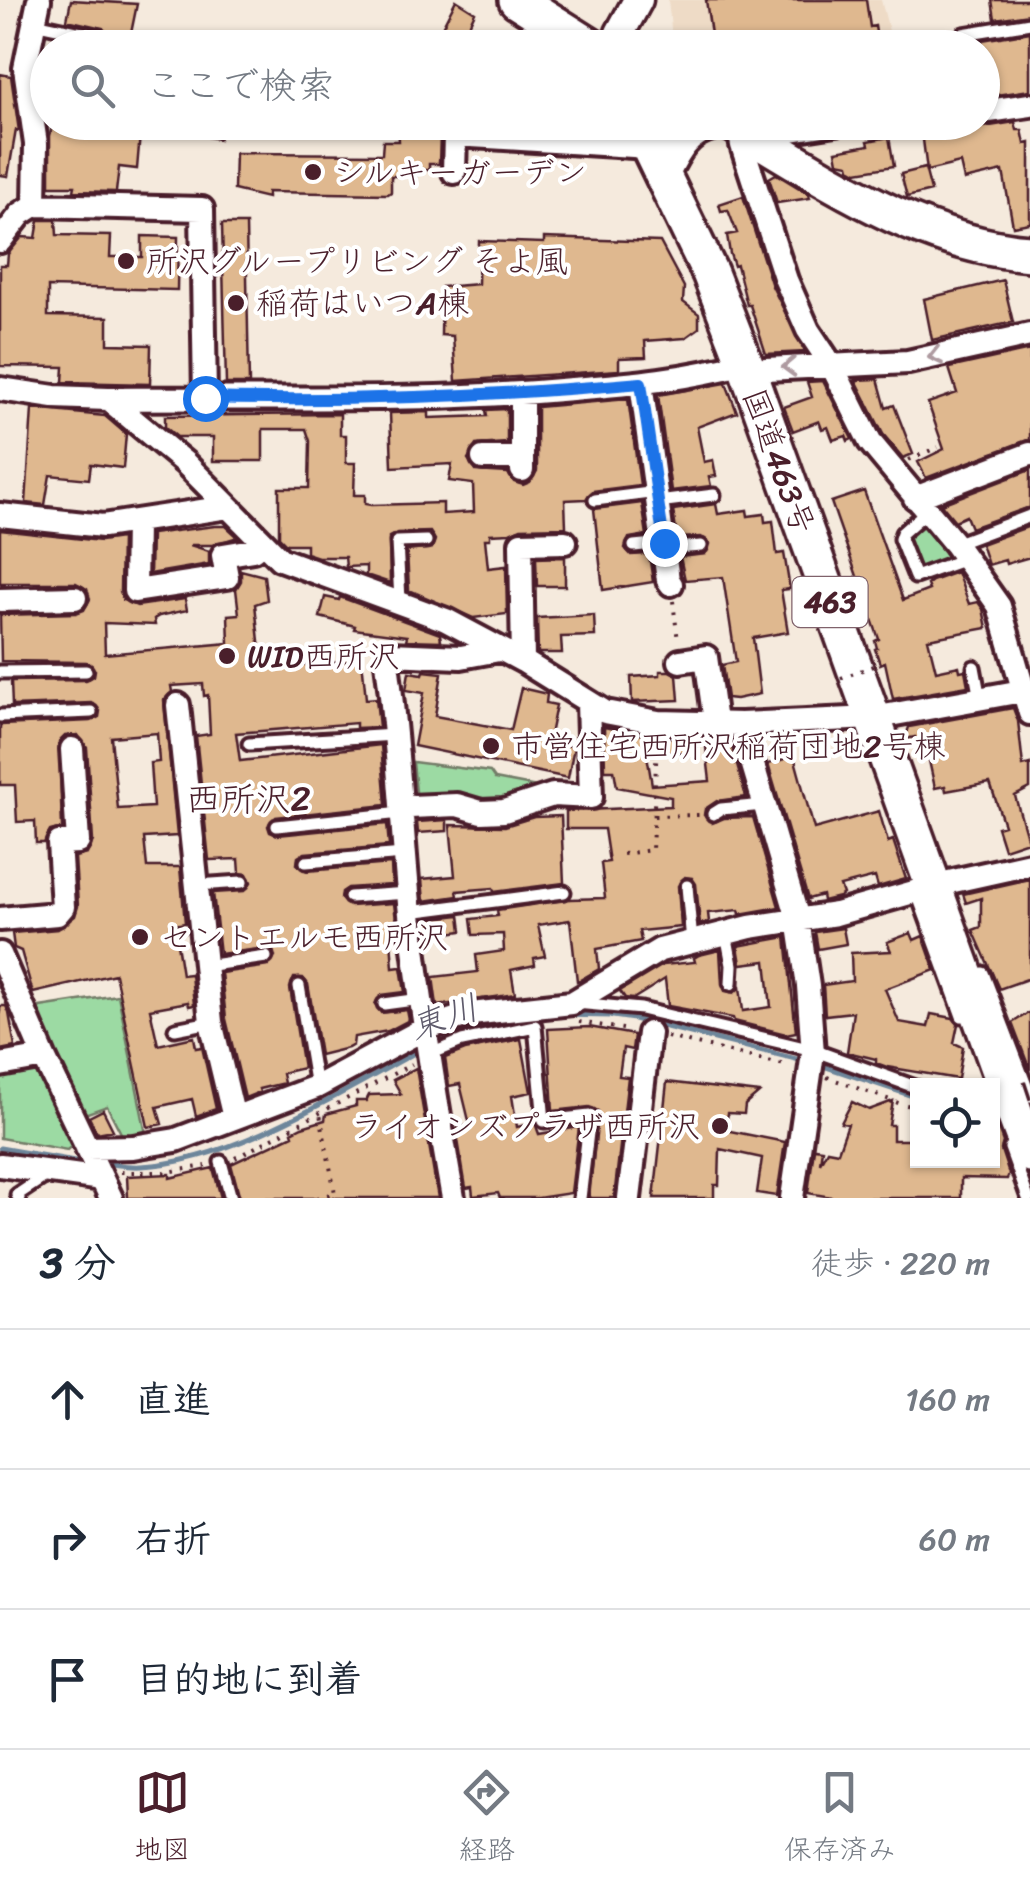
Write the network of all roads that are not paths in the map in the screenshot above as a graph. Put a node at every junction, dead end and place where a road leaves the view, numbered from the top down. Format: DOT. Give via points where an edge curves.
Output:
graph roads {
  1 [pos="39,0"];
  2 [pos="518,0"];
  3 [pos="638,0"];
  4 [pos="1030,23"];
  5 [pos="34,24"];
  6 [pos="33,30"];
  7 [pos="64,30"];
  8 [pos="565,30"];
  9 [pos="622,30"];
  10 [pos="987,30"];
  11 [pos="30,42"];
  12 [pos="30,98"];
  13 [pos="1030,105"];
  14 [pos="1000,109"];
  15 [pos="39,140"];
  16 [pos="455,140"];
  17 [pos="536,140"];
  18 [pos="739,140"];
  19 [pos="757,140"];
  20 [pos="649,147"];
  21 [pos="454,172"];
  22 [pos="34,205"];
  23 [pos="0,241"];
  24 [pos="1030,253"];
  25 [pos="1030,335"];
  26 [pos="746,366"];
  27 [pos="832,366"];
  28 [pos="641,383"];
  29 [pos="0,389"];
  30 [pos="522,394"];
  31 [pos="108,398"];
  32 [pos="205,398"];
  33 [pos="1030,454"];
  34 [pos="484,458"];
  35 [pos="714,495"];
  36 [pos="658,497"];
  37 [pos="595,500"];
  38 [pos="921,505"];
  39 [pos="228,507"];
  40 [pos="0,514"];
  41 [pos="1030,516"];
  42 [pos="136,522"];
  43 [pos="263,542"];
  44 [pos="426,542"];
  45 [pos="565,542"];
  46 [pos="634,546"];
  47 [pos="664,546"];
  48 [pos="701,546"];
  49 [pos="960,552"];
  50 [pos="672,584"];
  51 [pos="75,598"];
  52 [pos="0,600"];
  53 [pos="400,601"];
  54 [pos="1019,628"];
  55 [pos="499,650"];
  56 [pos="680,661"];
  57 [pos="524,662"];
  58 [pos="974,667"];
  59 [pos="86,671"];
  60 [pos="0,672"];
  61 [pos="980,699"];
  62 [pos="1026,702"];
  63 [pos="588,703"];
  64 [pos="178,705"];
  65 [pos="91,712"];
  66 [pos="0,716"];
  67 [pos="872,718"];
  68 [pos="715,722"];
  69 [pos="741,724"];
  70 [pos="396,735"];
  71 [pos="249,744"];
  72 [pos="72,750"];
  73 [pos="764,805"];
  74 [pos="402,813"];
  75 [pos="714,814"];
  76 [pos="277,826"];
  77 [pos="404,854"];
  78 [pos="306,862"];
  79 [pos="1030,864"];
  80 [pos="242,882"];
  81 [pos="197,885"];
  82 [pos="687,886"];
  83 [pos="938,891"];
  84 [pos="564,892"];
  85 [pos="350,897"];
  86 [pos="409,902"];
  87 [pos="0,919"];
  88 [pos="798,920"];
  89 [pos="726,933"];
  90 [pos="692,942"];
  91 [pos="976,956"];
  92 [pos="266,957"];
  93 [pos="2,965"];
  94 [pos="204,966"];
  95 [pos="732,984"];
  96 [pos="299,986"];
  97 [pos="421,998"];
  98 [pos="384,1004"];
  99 [pos="575,1012"];
  100 [pos="211,1022"];
  101 [pos="175,1029"];
  102 [pos="966,1029"];
  103 [pos="650,1033"];
  104 [pos="427,1043"];
  105 [pos="44,1057"];
  106 [pos="811,1060"];
  107 [pos="0,1065"];
  108 [pos="910,1086"];
  109 [pos="316,1087"];
  110 [pos="1018,1107"];
  111 [pos="234,1118"];
  112 [pos="221,1162"];
  113 [pos="0,1165"];
  114 [pos="98,1171"];
  115 [pos="50,1173"];
  116 [pos="18,1198"];
  117 [pos="230,1198"];
  118 [pos="453,1198"];
  119 [pos="580,1198"];
  120 [pos="629,1198"];
  121 [pos="792,1198"];
  122 [pos="1028,1198"];
  1 -- 5 [label="street"];
  2 -- 8 [label="highway"];
  3 -- 9 [label="street"];
  4 -- 10 [label="lane"];
  5 -- 6 [label="street"];
  5 -- 7 [label="lane"];
  11 -- 12 [label="street" via="24,68"];
  13 -- 14 [label="street"];
  15 -- 22 [label="street"];
  16 -- 21 [label="street"];
  17 -- 20 [label="street"];
  18 -- 27 [label="street" via="786,280"];
  19 -- 24 [label="highway" via="932,231"];
  20 -- 26 [label="highway, 国道463号 / 463"];
  22 -- 23 [label="street"];
  22 -- 32 [label="street" via="202,209"];
  25 -- 27 [label="street, one-way" via="908,362"];
  27 -- 26 [label="street, one-way"];
  26 -- 28 [label="street"];
  26 -- 67 [label="highway, 国道463号 / 463"];
  27 -- 38 [label="street" via="870,442"];
  28 -- 30 [label="street"];
  28 -- 36 [label="street"];
  29 -- 31 [label="street"];
  30 -- 32 [label="street"];
  30 -- 34 [label="street" via="522,464"];
  31 -- 32 [label="street"];
  31 -- 39 [label="street"];
  33 -- 38 [label="street"];
  35 -- 36 [label="lane"];
  36 -- 37 [label="lane"];
  36 -- 47 [label="street"];
  38 -- 49 [label="street"];
  38 -- 49 [label="lane" via="900,539 915,577"];
  39 -- 42 [label="street"];
  39 -- 43 [label="street"];
  40 -- 42 [label="street" via="103,526"];
  41 -- 49 [label="lane"];
  42 -- 43 [label="street" via="135,592 226,577 223,555"];
  43 -- 53 [label="street" via="280,559"];
  44 -- 53 [label="lane" via="398,542"];
  45 -- 57 [label="street" via="521,543"];
  46 -- 47 [label="lane"];
  47 -- 48 [label="lane"];
  47 -- 50 [label="street"];
  49 -- 54 [label="street"];
  51 -- 52 [label="street"];
  53 -- 55 [label="street"];
  54 -- 62 [label="street"];
  55 -- 57 [label="street"];
  55 -- 70 [label="street" via="461,658 390,654"];
  56 -- 68 [label="street" via="706,657"];
  57 -- 63 [label="street"];
  58 -- 61 [label="lane"];
  59 -- 60 [label="lane"];
  61 -- 62 [label="street"];
  61 -- 67 [label="street"];
  63 -- 68 [label="street" via="658,722"];
  63 -- 74 [label="street" via="591,797 553,795 504,811 458,805"];
  64 -- 81 [label="street"];
  65 -- 66 [label="lane"];
  67 -- 69 [label="street"];
  67 -- 83 [label="highway, 国道463号 / 463"];
  68 -- 69 [label="street"];
  69 -- 73 [label="street"];
  70 -- 71 [label="lane"];
  70 -- 74 [label="street"];
  72 -- 87 [label="street" via="78,842 59,843 63,907 57,914"];
  73 -- 75 [label="lane"];
  73 -- 88 [label="street"];
  74 -- 76 [label="lane"];
  74 -- 77 [label="street"];
  77 -- 78 [label="lane"];
  77 -- 86 [label="street"];
  79 -- 83 [label="street"];
  80 -- 81 [label="lane"];
  81 -- 94 [label="street"];
  82 -- 90 [label="lane"];
  83 -- 88 [label="street"];
  83 -- 102 [label="lane"];
  83 -- 110 [label="highway, 国道463号 / 463"];
  84 -- 86 [label="lane"];
  85 -- 86 [label="lane"];
  86 -- 97 [label="street"];
  88 -- 89 [label="street"];
  88 -- 106 [label="street"];
  89 -- 90 [label="street"];
  89 -- 95 [label="lane"];
  90 -- 99 [label="street" via="660,950"];
  91 -- 110 [label="lane"];
  92 -- 94 [label="lane"];
  93 -- 105 [label="street"];
  94 -- 100 [label="street"];
  96 -- 109 [label="lane"];
  97 -- 98 [label="lane"];
  97 -- 104 [label="street"];
  99 -- 104 [label="street" via="472,1014"];
  99 -- 106 [label="lane" via="642,1009"];
  100 -- 101 [label="lane"];
  100 -- 111 [label="street"];
  103 -- 120 [label="street"];
  104 -- 109 [label="street"];
  104 -- 118 [label="street"];
  104 -- 119 [label="lane" via="535,1026 544,1120 590,1116"];
  105 -- 107 [label="street"];
  105 -- 114 [label="street"];
  106 -- 108 [label="lane"];
  106 -- 121 [label="street"];
  109 -- 111 [label="street"];
  110 -- 122 [label="lane"];
  111 -- 114 [label="street" via="176,1140 132,1147"];
  112 -- 117 [label="lane"];
  113 -- 115 [label="street"];
  114 -- 115 [label="street"];
  115 -- 116 [label="lane"];
}
